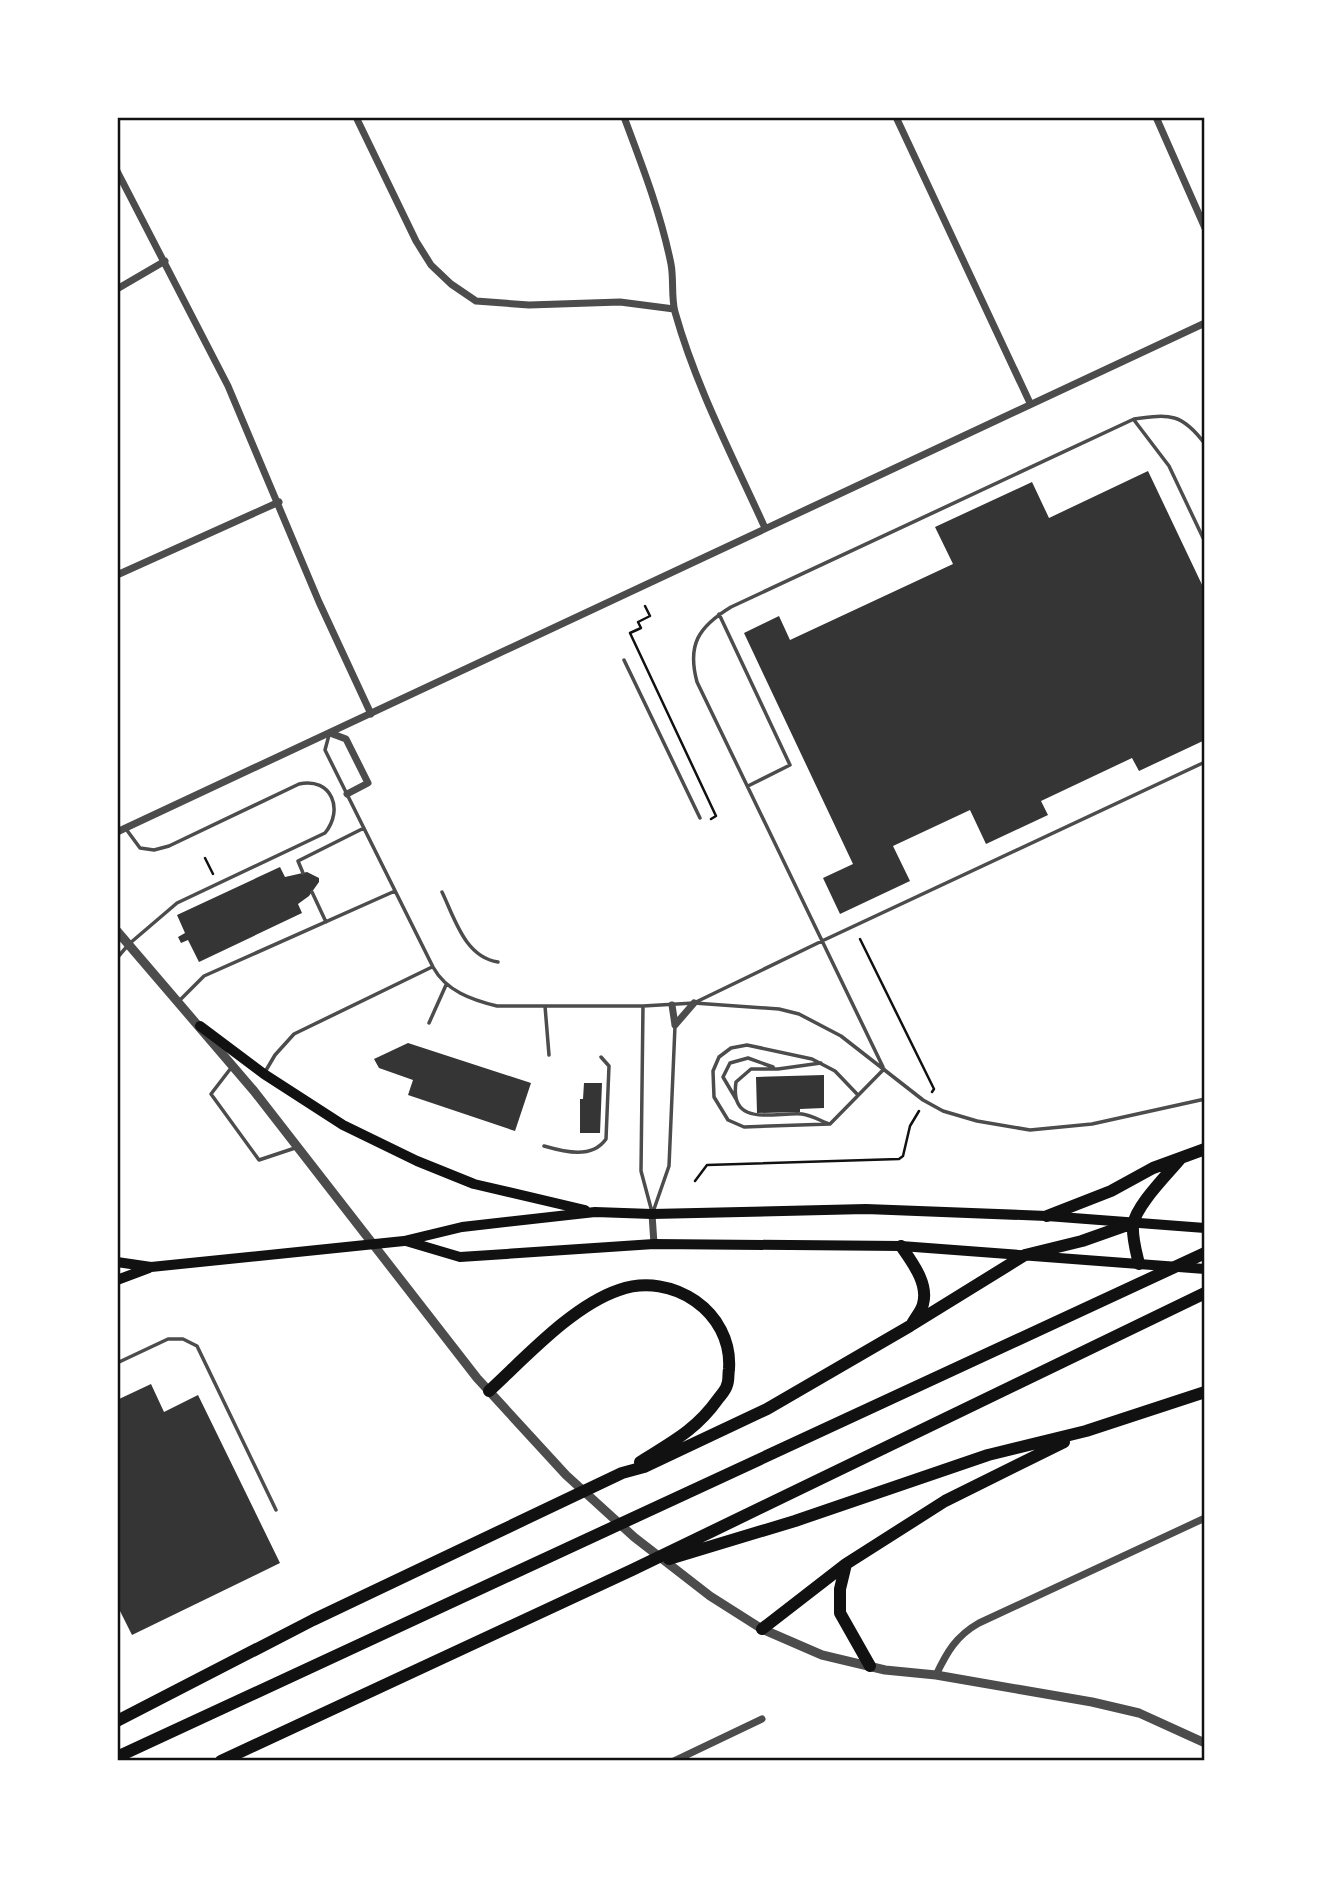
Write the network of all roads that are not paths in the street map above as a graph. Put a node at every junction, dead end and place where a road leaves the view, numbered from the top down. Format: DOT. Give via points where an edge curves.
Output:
graph roads {
  1 [pos="356,117"];
  2 [pos="624,117"];
  3 [pos="896,117"];
  4 [pos="1156,117"];
  5 [pos="117,172"];
  6 [pos="1205,228"];
  7 [pos="165,261"];
  8 [pos="117,289"];
  9 [pos="674,309"];
  10 [pos="1205,323"];
  11 [pos="1030,403"];
  12 [pos="1134,419"];
  13 [pos="1205,444"];
  14 [pos="279,502"];
  15 [pos="765,528"];
  16 [pos="1205,542"];
  17 [pos="117,575"];
  18 [pos="719,614"];
  19 [pos="624,660"];
  20 [pos="371,713"];
  21 [pos="330,733"];
  22 [pos="1205,762"];
  23 [pos="748,786"];
  24 [pos="346,794"];
  25 [pos="700,818"];
  26 [pos="364,828"];
  27 [pos="126,829"];
  28 [pos="117,832"];
  29 [pos="303,873"];
  30 [pos="395,891"];
  31 [pos="312,892"];
  32 [pos="442,892"];
  33 [pos="326,923"];
  34 [pos="117,931"];
  35 [pos="822,941"];
  36 [pos="129,944"];
  37 [pos="117,958"];
  38 [pos="498,962"];
  39 [pos="433,967"];
  40 [pos="446,985"];
  41 [pos="178,1001"];
  42 [pos="694,1003"];
  43 [pos="672,1005"];
  44 [pos="545,1006"];
  45 [pos="643,1006"];
  46 [pos="429,1023"];
  47 [pos="675,1025"];
  48 [pos="200,1027"];
  49 [pos="549,1055"];
  50 [pos="601,1057"];
  51 [pos="823,1063"];
  52 [pos="233,1066"];
  53 [pos="778,1069"];
  54 [pos="884,1069"];
  55 [pos="264,1074"];
  56 [pos="857,1094"];
  57 [pos="1205,1099"];
  58 [pos="737,1101"];
  59 [pos="830,1124"];
  60 [pos="544,1146"];
  61 [pos="296,1147"];
  62 [pos="1205,1149"];
  63 [pos="1184,1155"];
  64 [pos="595,1212"];
  65 [pos="652,1214"];
  66 [pos="1047,1216"];
  67 [pos="1133,1223"];
  68 [pos="1205,1228"];
  69 [pos="404,1241"];
  70 [pos="654,1244"];
  71 [pos="901,1246"];
  72 [pos="1205,1253"];
  73 [pos="1025,1255"];
  74 [pos="117,1262"];
  75 [pos="1139,1264"];
  76 [pos="152,1267"];
  77 [pos="1205,1269"];
  78 [pos="117,1280"];
  79 [pos="1205,1293"];
  80 [pos="910,1326"];
  81 [pos="117,1363"];
  82 [pos="489,1391"];
  83 [pos="1205,1392"];
  84 [pos="1086,1431"];
  85 [pos="622,1473"];
  86 [pos="276,1510"];
  87 [pos="1205,1518"];
  88 [pos="846,1564"];
  89 [pos="632,1570"];
  90 [pos="762,1629"];
  91 [pos="870,1666"];
  92 [pos="936,1675"];
  93 [pos="762,1719"];
  94 [pos="117,1721"];
  95 [pos="1205,1743"];
  96 [pos="117,1756"];
  97 [pos="221,1761"];
  98 [pos="674,1761"];
  1 -- 9 [label="street" via="431,265 476,301 529,305 620,302"];
  2 -- 9 [label="street" via="647,177 672,267"];
  3 -- 11 [label="street"];
  4 -- 6 [label="street"];
  5 -- 7 [label="street"];
  7 -- 8 [label="street"];
  7 -- 14 [label="street"];
  9 -- 15 [label="street" via="701,386"];
  10 -- 11 [label="street"];
  11 -- 15 [label="street"];
  12 -- 13 [label="lane" via="1164,415 1182,420"];
  12 -- 16 [label="lane" via="1169,466"];
  12 -- 18 [label="lane"];
  14 -- 17 [label="street"];
  14 -- 20 [label="street"];
  15 -- 20 [label="street"];
  18 -- 23 [label="lane" via="695,639 692,663"];
  18 -- 23 [label="lane" via="790,765"];
  19 -- 25 [label="lane"];
  20 -- 21 [label="street"];
  21 -- 24 [label="lane" via="325,750"];
  21 -- 24 [label="street" via="346,739 368,783"];
  21 -- 27 [label="street"];
  22 -- 35 [label="lane"];
  23 -- 35 [label="lane"];
  24 -- 26 [label="lane"];
  26 -- 29 [label="lane" via="298,861"];
  26 -- 30 [label="lane"];
  27 -- 28 [label="street"];
  27 -- 36 [label="lane" via="141,848 155,850 310,782 321,785 334,804 335,816 325,833 177,903"];
  30 -- 33 [label="lane"];
  30 -- 39 [label="lane"];
  31 -- 33 [label="lane"];
  32 -- 38 [label="lane" via="471,949"];
  33 -- 41 [label="lane" via="204,976"];
  34 -- 36 [label="street"];
  35 -- 42 [label="lane"];
  35 -- 54 [label="lane"];
  36 -- 37 [label="lane"];
  36 -- 41 [label="street"];
  39 -- 40 [label="lane"];
  39 -- 55 [label="lane" via="295,1034"];
  40 -- 44 [label="lane" via="497,1006"];
  40 -- 46 [label="lane"];
  41 -- 48 [label="street"];
  42 -- 43 [label="lane"];
  42 -- 47 [label="street"];
  42 -- 54 [label="lane" via="750,1005 799,1014 841,1036"];
  43 -- 45 [label="lane"];
  43 -- 47 [label="street"];
  44 -- 45 [label="lane"];
  44 -- 49 [label="lane"];
  45 -- 65 [label="lane" via="641,1171"];
  47 -- 65 [label="lane" via="669,1166"];
  48 -- 52 [label="street"];
  48 -- 55 [label="main road"];
  50 -- 60 [label="lane" via="608,1066 606,1139 588,1152"];
  51 -- 53 [label="lane"];
  51 -- 56 [label="lane"];
  51 -- 59 [label="lane" via="747,1045 731,1048 719,1057 713,1071 714,1097 728,1120 744,1127"];
  52 -- 61 [label="street"];
  52 -- 61 [label="lane" via="211,1094 259,1160"];
  53 -- 58 [label="lane" via="744,1073 736,1082"];
  53 -- 58 [label="lane" via="748,1058 730,1063 723,1077"];
  54 -- 56 [label="lane"];
  54 -- 57 [label="lane" via="943,1111 1030,1130 1092,1124"];
  55 -- 64 [label="main road" via="343,1125 417,1161 474,1184"];
  56 -- 59 [label="lane"];
  58 -- 59 [label="lane" via="753,1116 804,1114"];
  61 -- 82 [label="street"];
  62 -- 63 [label="highway"];
  63 -- 66 [label="highway"];
  63 -- 67 [label="highway"];
  64 -- 65 [label="main road"];
  64 -- 69 [label="main road" via="462,1227"];
  65 -- 66 [label="main road" via="866,1209"];
  65 -- 70 [label="street"];
  66 -- 67 [label="main road"];
  67 -- 68 [label="main road"];
  67 -- 73 [label="highway"];
  67 -- 75 [label="highway"];
  69 -- 70 [label="main road" via="460,1257"];
  69 -- 76 [label="main road"];
  70 -- 71 [label="main road"];
  71 -- 73 [label="main road"];
  71 -- 80 [label="highway" via="923,1287 923,1303"];
  72 -- 96 [label="highway"];
  73 -- 75 [label="main road"];
  73 -- 80 [label="highway"];
  74 -- 76 [label="main road"];
  75 -- 77 [label="main road"];
  76 -- 78 [label="main road"];
  79 -- 89 [label="highway"];
  80 -- 85 [label="highway" via="767,1409"];
  81 -- 86 [label="lane" via="168,1339 183,1339 197,1346"];
  82 -- 85 [label="highway" via="568,1318 618,1290 644,1284 668,1286 688,1295 722,1330 730,1358 727,1386 695,1427"];
  82 -- 90 [label="street" via="566,1475 634,1537 710,1596"];
  83 -- 84 [label="highway"];
  84 -- 88 [label="highway" via="945,1501"];
  84 -- 89 [label="highway" via="988,1455"];
  85 -- 94 [label="highway" via="313,1620"];
  87 -- 92 [label="street" via="964,1631"];
  88 -- 90 [label="highway"];
  88 -- 91 [label="highway" via="840,1613"];
  89 -- 97 [label="highway"];
  90 -- 91 [label="street" via="822,1655"];
  91 -- 92 [label="street"];
  92 -- 95 [label="street" via="1139,1713"];
  93 -- 98 [label="street"];
}
